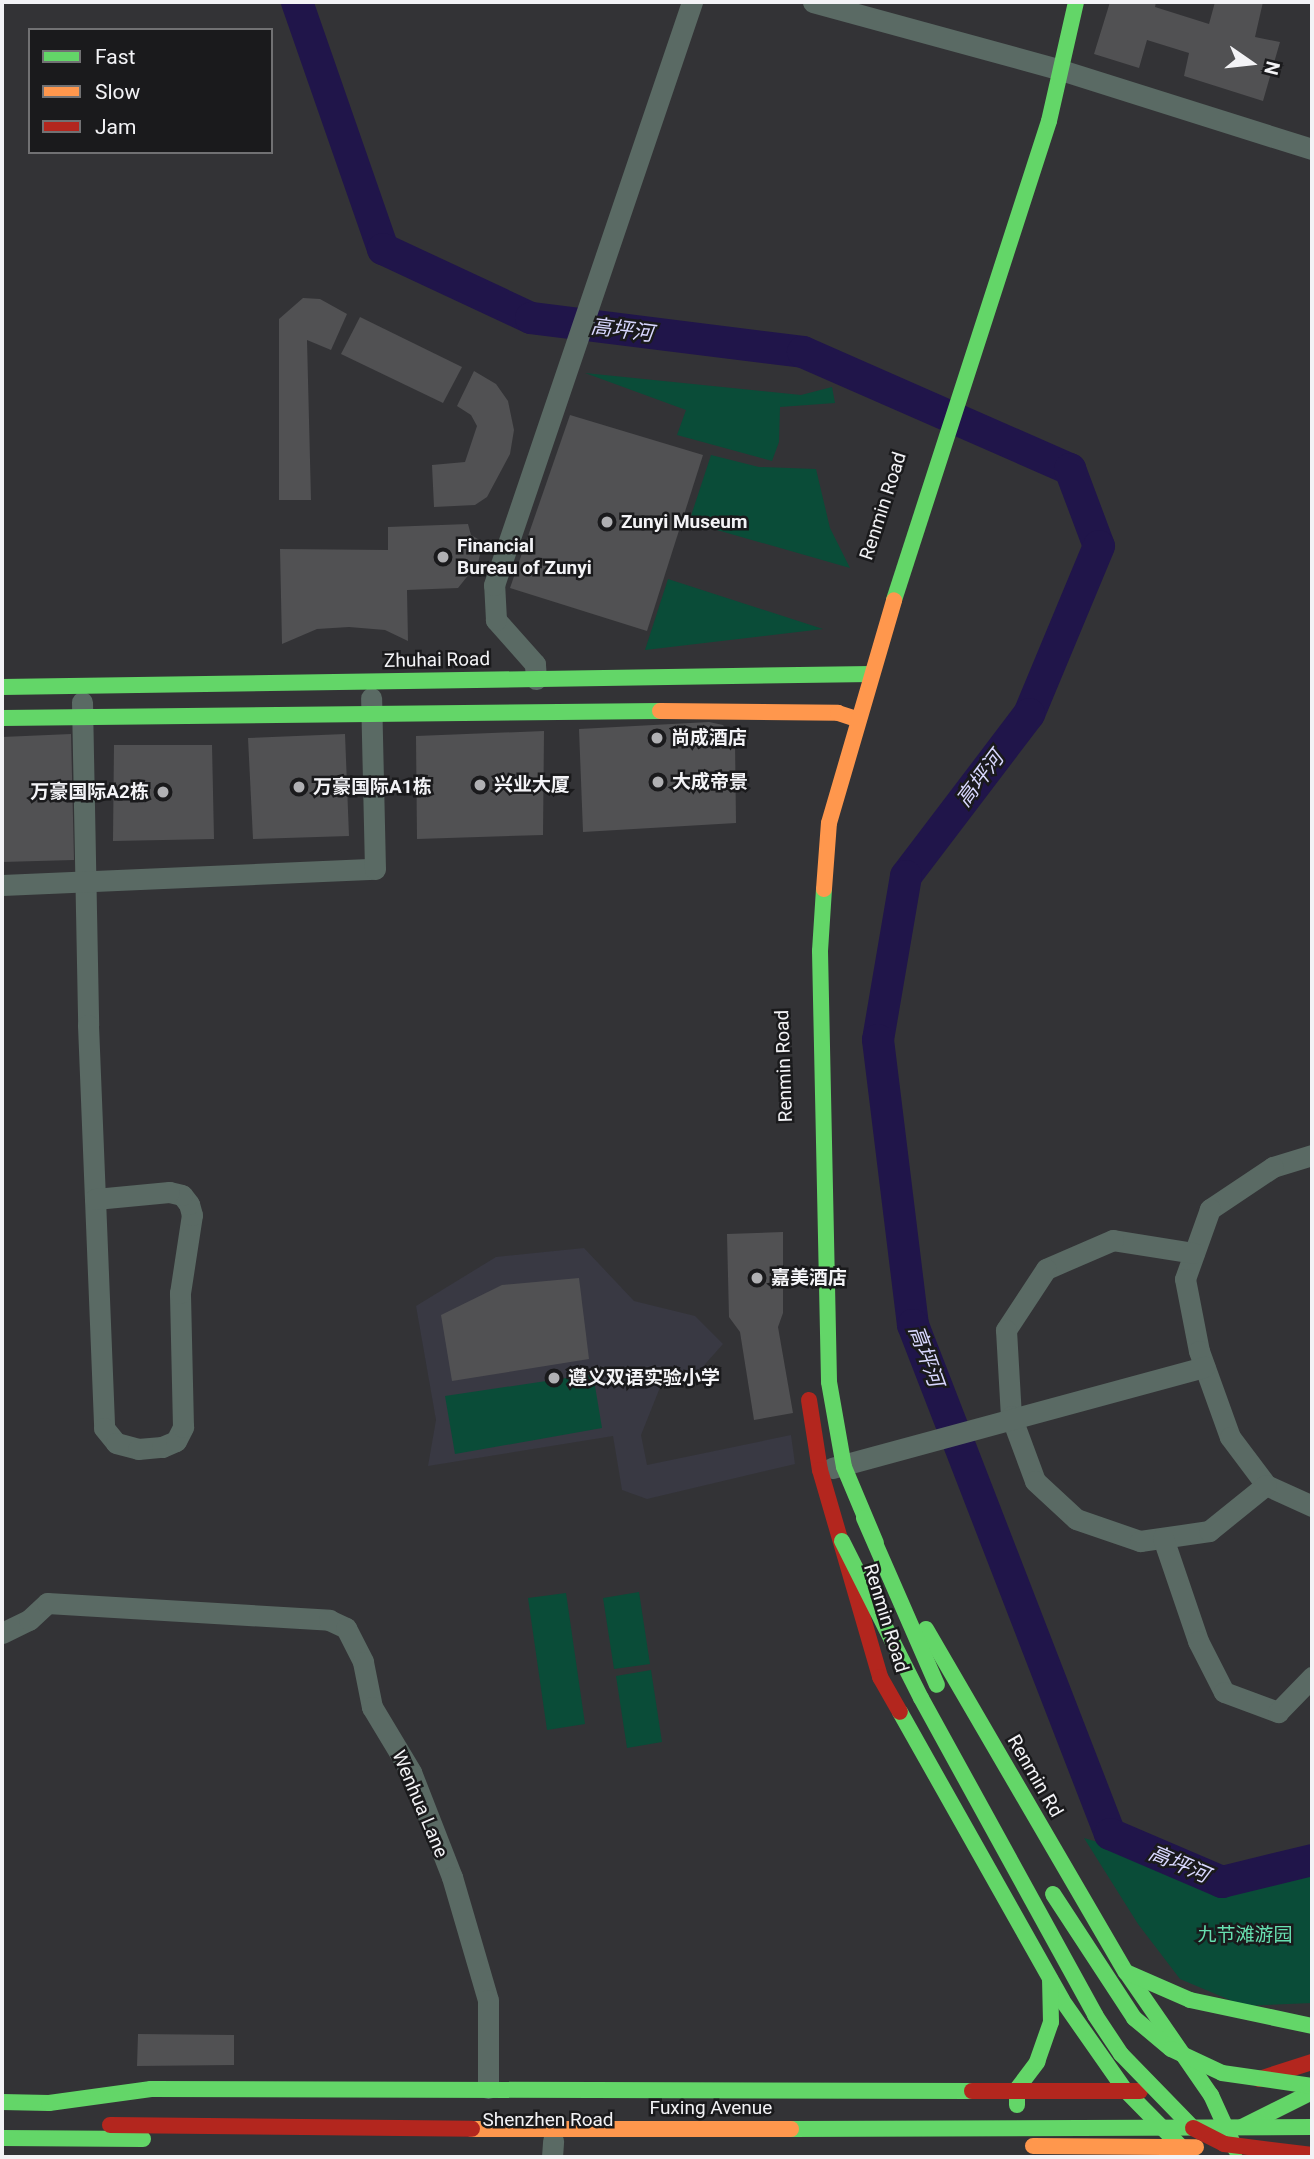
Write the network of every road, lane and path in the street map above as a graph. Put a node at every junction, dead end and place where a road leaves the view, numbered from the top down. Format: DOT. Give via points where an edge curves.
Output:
graph roads {
  1 [pos="692,2"];
  2 [pos="813,2"];
  3 [pos="1063,2"];
  4 [pos="1076,2"];
  5 [pos="1055,69"];
  6 [pos="1312,149"];
  7 [pos="934,420"];
  8 [pos="858,654"];
  9 [pos="872,674"];
  10 [pos="536,679"];
  11 [pos="371,682"];
  12 [pos="82,686"];
  13 [pos="2,687"];
  14 [pos="843,700"];
  15 [pos="371,712"];
  16 [pos="83,716"];
  17 [pos="2,718"];
  18 [pos="856,719"];
  19 [pos="85,884"];
  20 [pos="2,885"];
  21 [pos="804,1044"];
  22 [pos="1312,1155"];
  23 [pos="94,1199"];
  24 [pos="808,1220"];
  25 [pos="1194,1252"];
  26 [pos="1205,1367"];
  27 [pos="807,1387"];
  28 [pos="1011,1416"];
  29 [pos="844,1467"];
  30 [pos="820,1470"];
  31 [pos="1266,1485"];
  32 [pos="1312,1506"];
  33 [pos="864,1518"];
  34 [pos="1163,1538"];
  35 [pos="842,1541"];
  36 [pos="2,1633"];
  37 [pos="1312,1678"];
  38 [pos="944,1700"];
  39 [pos="1042,1874"];
  40 [pos="1126,1972"];
  41 [pos="1050,1978"];
  42 [pos="1312,2026"];
  43 [pos="1312,2062"];
  44 [pos="1312,2086"];
  45 [pos="488,2088"];
  46 [pos="1017,2089"];
  47 [pos="1125,2090"];
  48 [pos="1312,2092"];
  49 [pos="1198,2098"];
  50 [pos="2,2102"];
  51 [pos="49,2103"];
  52 [pos="1312,2108"];
  53 [pos="1005,2109"];
  54 [pos="1033,2109"];
  55 [pos="1102,2109"];
  56 [pos="459,2111"];
  57 [pos="110,2119"];
  58 [pos="1312,2127"];
  59 [pos="1230,2134"];
  60 [pos="2,2138"];
  61 [pos="36,2139"];
  62 [pos="1010,2146"];
  63 [pos="552,2149"];
  64 [pos="1187,2153"];
  65 [pos="1312,2155"];
  66 [pos="1240,2157"];
  1 -- 10 [label="street" via="494,584 496,620 536,664"];
  2 -- 5 [label="street"];
  3 -- 5 [label="main road, Renmin Road"];
  4 -- 5 [label="main road, Renmin Road"];
  5 -- 6 [label="street"];
  5 -- 7 [label="main road, Renmin Road"];
  5 -- 9 [label="main road, Renmin Road" via="1049,121"];
  8 -- 14 [label="main road"];
  9 -- 14 [label="main road, Zhuhai Road"];
  9 -- 18 [label="main road, Renmin Road"];
  10 -- 11 [label="main road, Zhuhai Road"];
  10 -- 14 [label="main road, Zhuhai Road"];
  11 -- 12 [label="main road, Zhuhai Road"];
  11 -- 15 [label="street"];
  12 -- 13 [label="main road, Zhuhai Road"];
  12 -- 16 [label="street"];
  14 -- 15 [label="main road, Zhuhai Road"];
  14 -- 18 [label="main road, Zhuhai Road"];
  15 -- 16 [label="main road, Zhuhai Road"];
  15 -- 19 [label="street" via="375,869"];
  16 -- 17 [label="main road, Zhuhai Road"];
  16 -- 19 [label="street"];
  18 -- 29 [label="main road, Renmin Road" via="829,823 820,951 829,1382"];
  19 -- 20 [label="street"];
  19 -- 23 [label="street"];
  21 -- 24 [label="main road, Renmin Road"];
  22 -- 25 [label="street" via="1273,1167 1210,1209"];
  23 -- 23 [label="street" via="104,1428 116,1443 138,1449 162,1447 176,1441 183,1427 180,1293 192,1215 189,1204 182,1195 169,1192"];
  25 -- 26 [label="street" via="1185,1279"];
  25 -- 28 [label="street" via="1113,1240 1046,1269 1006,1330"];
  26 -- 28 [label="street"];
  26 -- 31 [label="street" via="1230,1437"];
  27 -- 30 [label="main road, Renmin Road"];
  28 -- 29 [label="street"];
  28 -- 34 [label="street" via="1035,1481 1076,1519 1140,1541"];
  29 -- 30 [label="street"];
  29 -- 33 [label="main road, Renmin Rd"];
  30 -- 35 [label="main road, Renmin Road"];
  31 -- 32 [label="street"];
  31 -- 34 [label="street" via="1209,1531"];
  33 -- 38 [label="main road, bridge"];
  33 -- 40 [label="main road, Renmin Rd" via="894,1579"];
  34 -- 37 [label="street" via="1198,1641 1224,1692 1278,1712"];
  35 -- 41 [label="main road, Renmin Road" via="880,1677"];
  35 -- 65 [label="main road, bridge" via="920,1698 1121,2054 1196,2132 1224,2144"];
  36 -- 45 [label="street, Wenhua Lane" via="29,1620 47,1602 329,1620 346,1628 363,1662 372,1707 411,1772 452,1877 488,2000"];
  39 -- 44 [label="main road, bridge" via="1134,2018 1171,2049 1222,2073"];
  40 -- 42 [label="main road" via="1190,2000"];
  40 -- 49 [label="main road, Renmin Rd"];
  41 -- 46 [label="main road" via="1051,2022 1037,2062"];
  41 -- 47 [label="main road, Renmin Road"];
  43 -- 49 [label="main road"];
  45 -- 46 [label="main road, Shenzhen Road"];
  45 -- 51 [label="main road, Shenzhen Road" via="151,2090"];
  46 -- 47 [label="main road, Shenzhen Road"];
  46 -- 62 [label="main road"];
  47 -- 49 [label="main road, Shenzhen Road"];
  47 -- 64 [label="main road, Renmin Road"];
  48 -- 59 [label="main road, Shenzhen Road"];
  49 -- 59 [label="main road, Renmin Rd"];
  50 -- 51 [label="main road, Shenzhen Road"];
  51 -- 57 [label="main road"];
  52 -- 55 [label="main road"];
  53 -- 54 [label="main road"];
  56 -- 57 [label="main road"];
  57 -- 58 [label="main road, Fuxing Avenue, bridge" via="527,2130"];
  57 -- 61 [label="main road"];
  59 -- 64 [label="main road, Shenzhen Road"];
  59 -- 66 [label="main road, Renmin Rd"];
  60 -- 61 [label="main road, Shenzhen Road"];
  61 -- 63 [label="main road, Shenzhen Road"];
  62 -- 63 [label="main road, Shenzhen Road"];
  62 -- 64 [label="main road, Shenzhen Road"];
}
